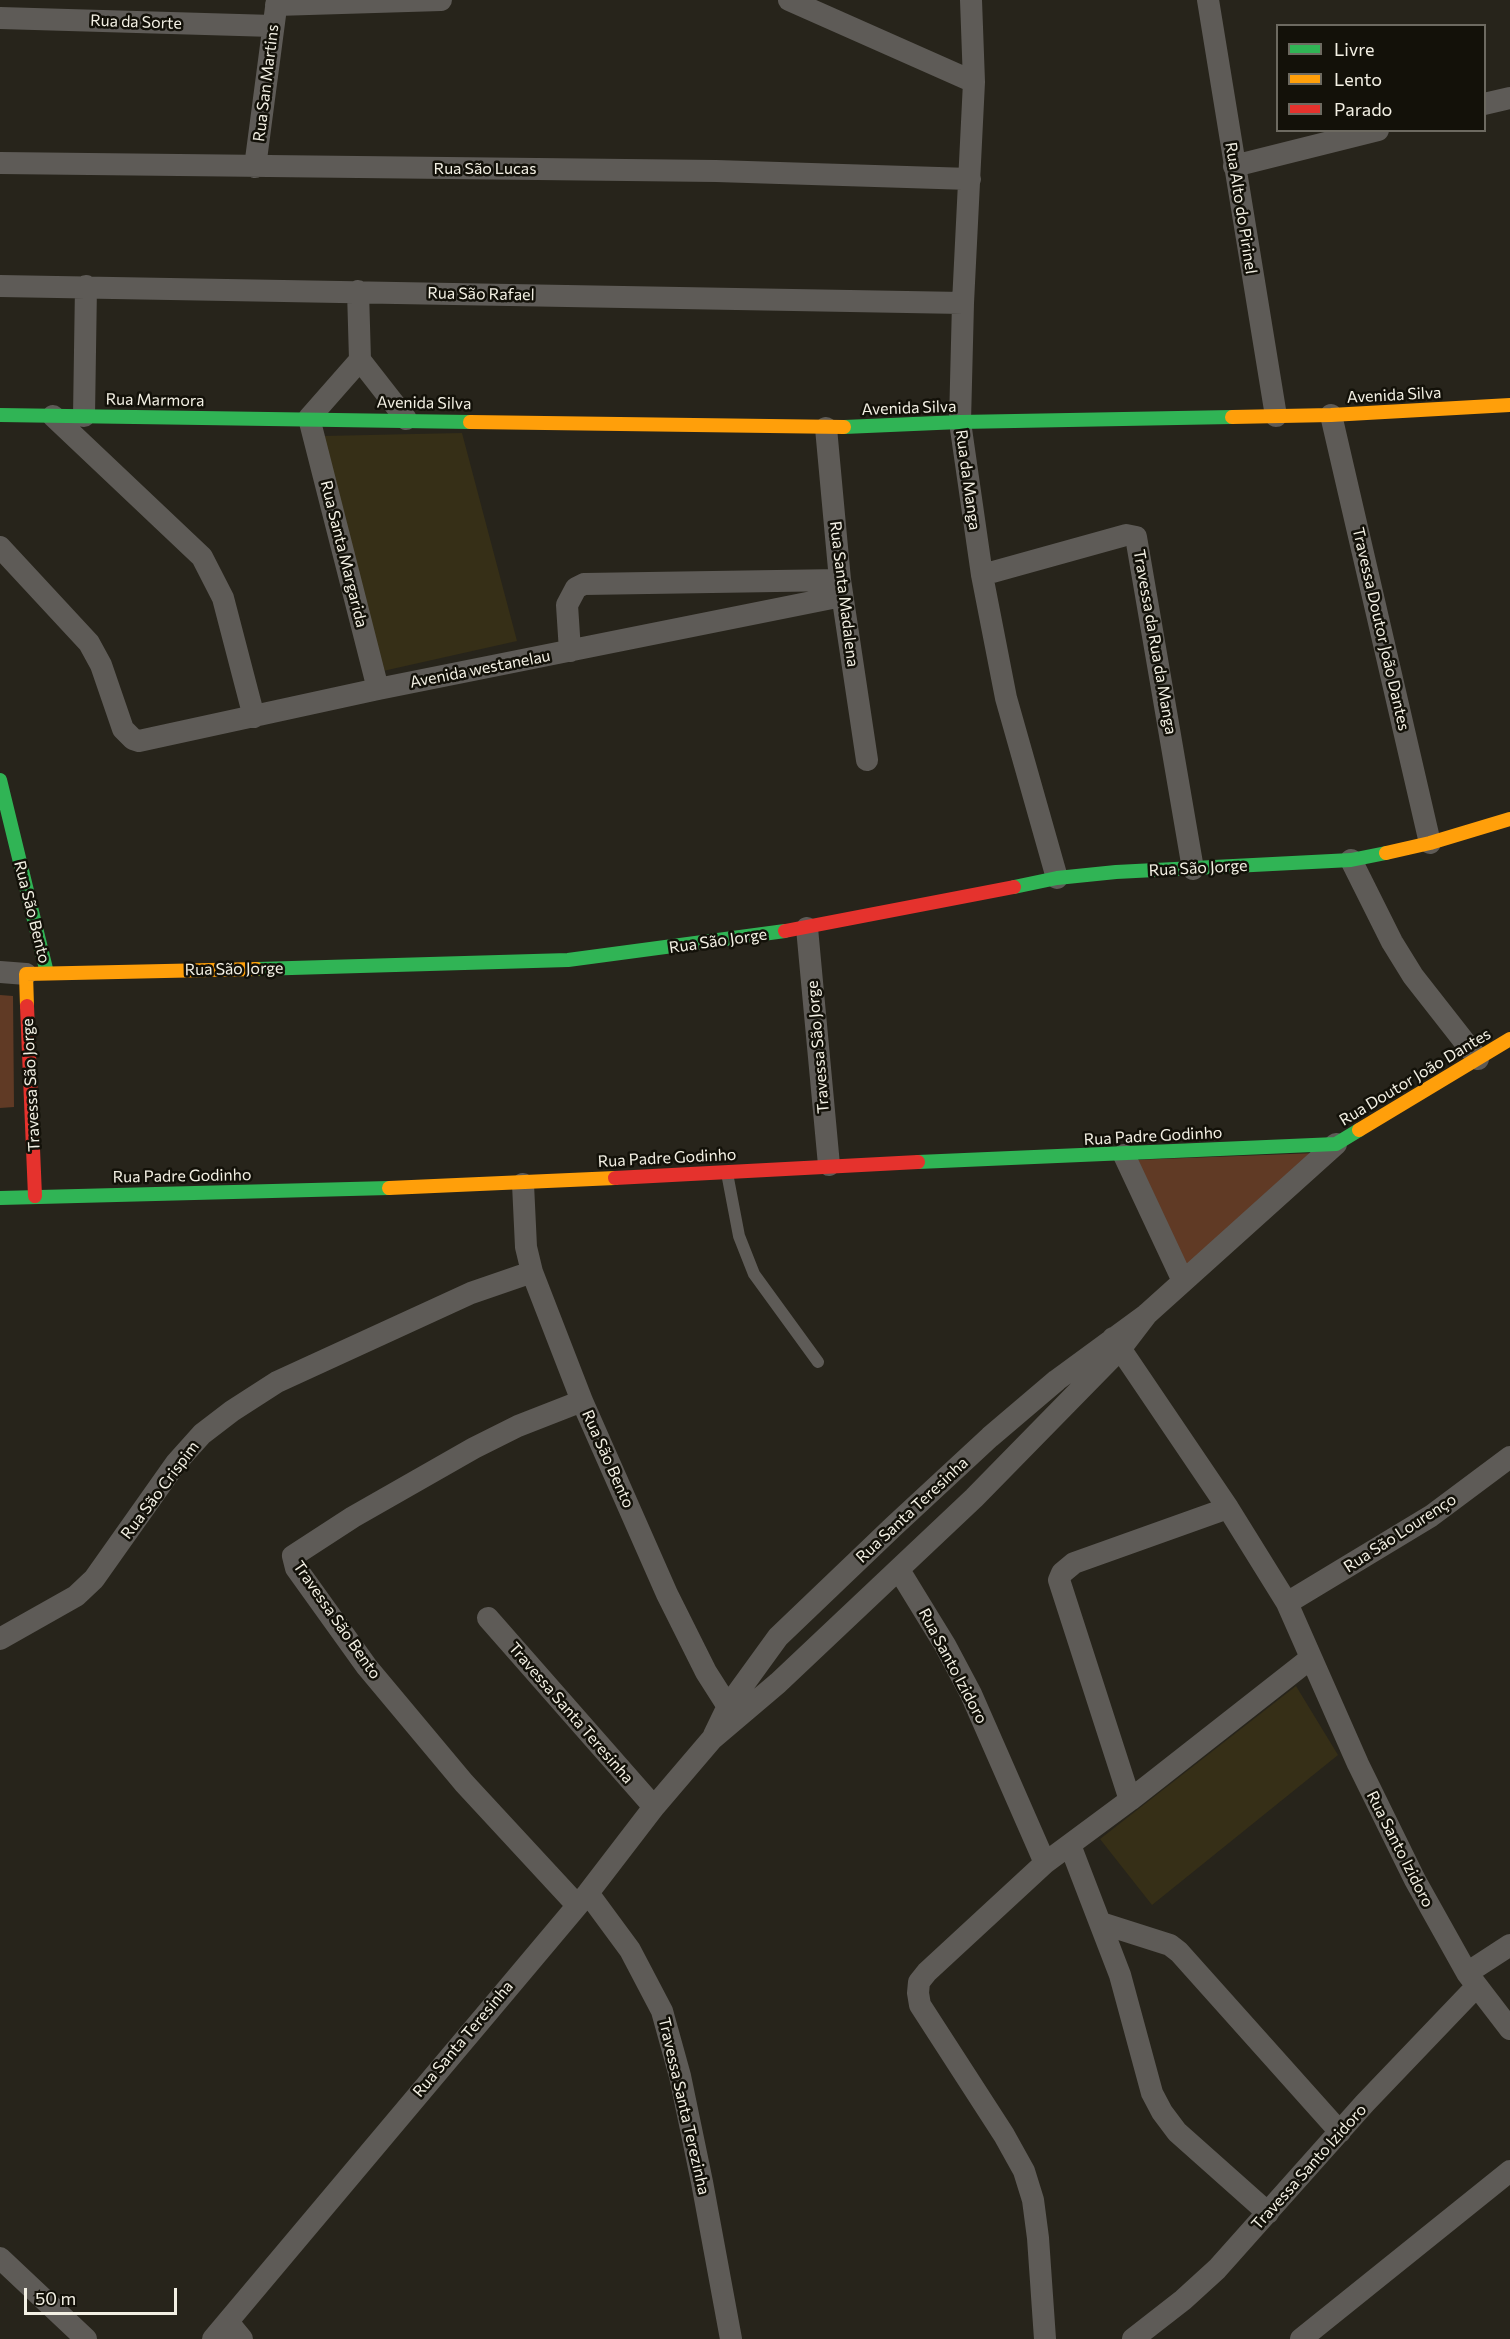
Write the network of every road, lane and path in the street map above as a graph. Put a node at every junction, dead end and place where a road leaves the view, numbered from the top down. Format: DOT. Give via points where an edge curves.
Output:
graph roads {
  1 [pos="441,0"];
  2 [pos="789,0"];
  3 [pos="971,0"];
  4 [pos="1208,0"];
  5 [pos="275,10"];
  6 [pos="0,18"];
  7 [pos="974,82"];
  8 [pos="1510,98"];
  9 [pos="1486,104"];
  10 [pos="1370,132"];
  11 [pos="0,163"];
  12 [pos="1234,166"];
  13 [pos="255,167"];
  14 [pos="970,179"];
  15 [pos="0,286"];
  16 [pos="86,286"];
  17 [pos="358,291"];
  18 [pos="963,303"];
  19 [pos="360,360"];
  20 [pos="1510,405"];
  21 [pos="0,415"];
  22 [pos="1331,415"];
  23 [pos="53,416"];
  24 [pos="84,416"];
  25 [pos="1276,416"];
  26 [pos="309,418"];
  27 [pos="406,419"];
  28 [pos="960,422"];
  29 [pos="826,428"];
  30 [pos="0,547"];
  31 [pos="982,574"];
  32 [pos="841,588"];
  33 [pos="570,651"];
  34 [pos="378,689"];
  35 [pos="254,717"];
  36 [pos="867,760"];
  37 [pos="0,780"];
  38 [pos="1510,819"];
  39 [pos="1430,843"];
  40 [pos="1351,860"];
  41 [pos="1193,869"];
  42 [pos="1057,878"];
  43 [pos="807,928"];
  44 [pos="0,972"];
  45 [pos="36,973"];
  46 [pos="1510,1039"];
  47 [pos="1478,1059"];
  48 [pos="1336,1144"];
  49 [pos="1124,1155"];
  50 [pos="829,1165"];
  51 [pos="727,1171"];
  52 [pos="523,1184"];
  53 [pos="35,1196"];
  54 [pos="0,1198"];
  55 [pos="532,1272"];
  56 [pos="1183,1281"];
  57 [pos="1117,1343"];
  58 [pos="818,1362"];
  59 [pos="582,1401"];
  60 [pos="1510,1457"];
  61 [pos="1228,1508"];
  62 [pos="899,1570"];
  63 [pos="1287,1603"];
  64 [pos="488,1618"];
  65 [pos="0,1639"];
  66 [pos="1311,1658"];
  67 [pos="732,1713"];
  68 [pos="1131,1800"];
  69 [pos="654,1807"];
  70 [pos="1070,1845"];
  71 [pos="1046,1863"];
  72 [pos="582,1898"];
  73 [pos="1101,1923"];
  74 [pos="1510,1945"];
  75 [pos="1472,1980"];
  76 [pos="1510,2029"];
  77 [pos="1340,2132"];
  78 [pos="1510,2170"];
  79 [pos="1269,2212"];
  80 [pos="0,2258"];
  81 [pos="235,2330"];
  82 [pos="86,2339"];
  83 [pos="213,2339"];
  84 [pos="731,2339"];
  85 [pos="1045,2339"];
  86 [pos="1133,2339"];
  87 [pos="1301,2339"];
  1 -- 5 [label="street, Rua da Sorte"];
  2 -- 7 [label="street"];
  3 -- 7 [label="street, Rua da Manga"];
  4 -- 12 [label="street, Rua Alto do Pirinel"];
  5 -- 6 [label="street, Rua da Sorte"];
  5 -- 13 [label="street, Rua San Martins"];
  7 -- 14 [label="street, Rua da Manga"];
  8 -- 9 [label="street"];
  10 -- 12 [label="street"];
  11 -- 13 [label="street, Rua São Lucas"];
  12 -- 25 [label="street, Rua Alto do Pirinel"];
  13 -- 14 [label="street, Rua São Lucas" via="716,171"];
  14 -- 18 [label="street, Rua da Manga"];
  15 -- 16 [label="street, Rua São Rafael"];
  16 -- 17 [label="street, Rua São Rafael"];
  16 -- 24 [label="street"];
  17 -- 18 [label="street, Rua São Rafael"];
  17 -- 19 [label="street"];
  18 -- 28 [label="street, Rua da Manga"];
  19 -- 26 [label="street"];
  19 -- 27 [label="street"];
  20 -- 22 [label="street, Avenida Silva"];
  21 -- 23 [label="street, Rua Marmora"];
  22 -- 25 [label="street, Avenida Silva"];
  22 -- 39 [label="street, Travessa Doutor João Dantes"];
  23 -- 24 [label="street, Rua Marmora"];
  23 -- 35 [label="street" via="202,557 223,598"];
  24 -- 26 [label="street, Rua Marmora"];
  25 -- 28 [label="street, Avenida Silva"];
  26 -- 27 [label="street, Avenida Silva"];
  26 -- 34 [label="street, Rua Santa Margarida"];
  27 -- 29 [label="street, Avenida Silva"];
  28 -- 29 [label="street, Avenida Silva"];
  28 -- 31 [label="street, Rua da Manga"];
  29 -- 32 [label="street, Rua Santa Madalena"];
  30 -- 35 [label="street, Avenida westanelau" via="89,643 102,665 123,729 133,739 139,741"];
  31 -- 41 [label="street, Travessa da Rua da Manga" via="1126,535 1136,537"];
  31 -- 42 [label="street, Rua da Manga" via="1006,698"];
  32 -- 33 [label="street, Avenida westanelau"];
  32 -- 33 [label="street" via="698,580 584,584 576,588 567,605"];
  32 -- 36 [label="street, Rua Santa Madalena"];
  33 -- 34 [label="street, Avenida westanelau"];
  34 -- 35 [label="street, Avenida westanelau"];
  37 -- 45 [label="street, Rua São Bento"];
  38 -- 39 [label="street, Rua São Jorge"];
  39 -- 40 [label="street, Rua São Jorge"];
  40 -- 41 [label="street, Rua São Jorge"];
  40 -- 47 [label="street" via="1413,976"];
  41 -- 42 [label="street, Rua São Jorge"];
  42 -- 43 [label="street, Rua São Jorge"];
  43 -- 45 [label="street, Rua São Jorge" via="568,960"];
  43 -- 50 [label="street, Travessa São Jorge"];
  44 -- 45 [label="street, Rua São Jorge"];
  45 -- 53 [label="street, Travessa São Jorge"];
  46 -- 47 [label="street, Rua Doutor João Dantes"];
  47 -- 48 [label="street, Rua Doutor João Dantes"];
  48 -- 49 [label="street, Rua Padre Godinho"];
  48 -- 56 [label="street, Rua Santa Teresinha"];
  49 -- 50 [label="street, Rua Padre Godinho"];
  49 -- 56 [label="street"];
  50 -- 51 [label="street, Rua Padre Godinho"];
  51 -- 52 [label="street, Rua Padre Godinho"];
  51 -- 58 [label="lane" via="739,1236 754,1274"];
  52 -- 53 [label="street, Rua Padre Godinho"];
  52 -- 55 [label="street, Rua São Bento" via="526,1247"];
  53 -- 54 [label="street, Rua Padre Godinho"];
  55 -- 59 [label="street, Rua São Bento"];
  55 -- 65 [label="street, Rua São Crispim" via="471,1293 288,1377 232,1411 202,1434 176,1464 94,1579 76,1596"];
  56 -- 57 [label="street, Rua Santa Teresinha"];
  57 -- 61 [label="street, Rua Santo Izidoro"];
  57 -- 62 [label="street, Rua Santa Teresinha" via="974,1498"];
  57 -- 67 [label="street, Rua Santa Teresinha" via="990,1437 795,1622 756,1664"];
  59 -- 67 [label="street, Rua São Bento" via="667,1594"];
  59 -- 72 [label="street, Travessa São Bento" via="474,1448 292,1556 296,1568 367,1667 464,1783"];
  60 -- 63 [label="street, Rua São Lourenço" via="1431,1516"];
  61 -- 63 [label="street, Rua Santo Izidoro"];
  61 -- 68 [label="street" via="1074,1563 1059,1580"];
  62 -- 67 [label="street, Rua Santa Teresinha"];
  62 -- 71 [label="street, Rua Santo Izidoro" via="966,1684"];
  63 -- 66 [label="street, Rua Santo Izidoro"];
  64 -- 69 [label="street, Travessa Santa Teresinha"];
  66 -- 68 [label="street"];
  66 -- 75 [label="street, Rua Santo Izidoro" via="1410,1870"];
  67 -- 69 [label="street, Rua Santa Teresinha"];
  68 -- 70 [label="street"];
  69 -- 72 [label="street, Rua Santa Teresinha"];
  70 -- 71 [label="street"];
  70 -- 73 [label="street"];
  71 -- 85 [label="street" via="927,1972 919,1982 918,1993 920,2005 1004,2134 1027,2180 1038,2238"];
  72 -- 81 [label="street, Rua Santa Teresinha"];
  72 -- 84 [label="street, Travessa Santa Terezinha" via="630,1950 662,2011 680,2076"];
  73 -- 77 [label="street" via="1179,1952"];
  73 -- 79 [label="street" via="1120,1975 1152,2093 1162,2112 1177,2132"];
  74 -- 75 [label="street, Travessa Santo Izidoro"];
  75 -- 76 [label="street, Rua Santo Izidoro"];
  75 -- 77 [label="street, Travessa Santo Izidoro"];
  77 -- 79 [label="street, Travessa Santo Izidoro"];
  78 -- 87 [label="street"];
  79 -- 86 [label="street, Travessa Santo Izidoro" via="1217,2269"];
  80 -- 82 [label="street"];
  81 -- 83 [label="street, Rua Santa Teresinha"];
}
